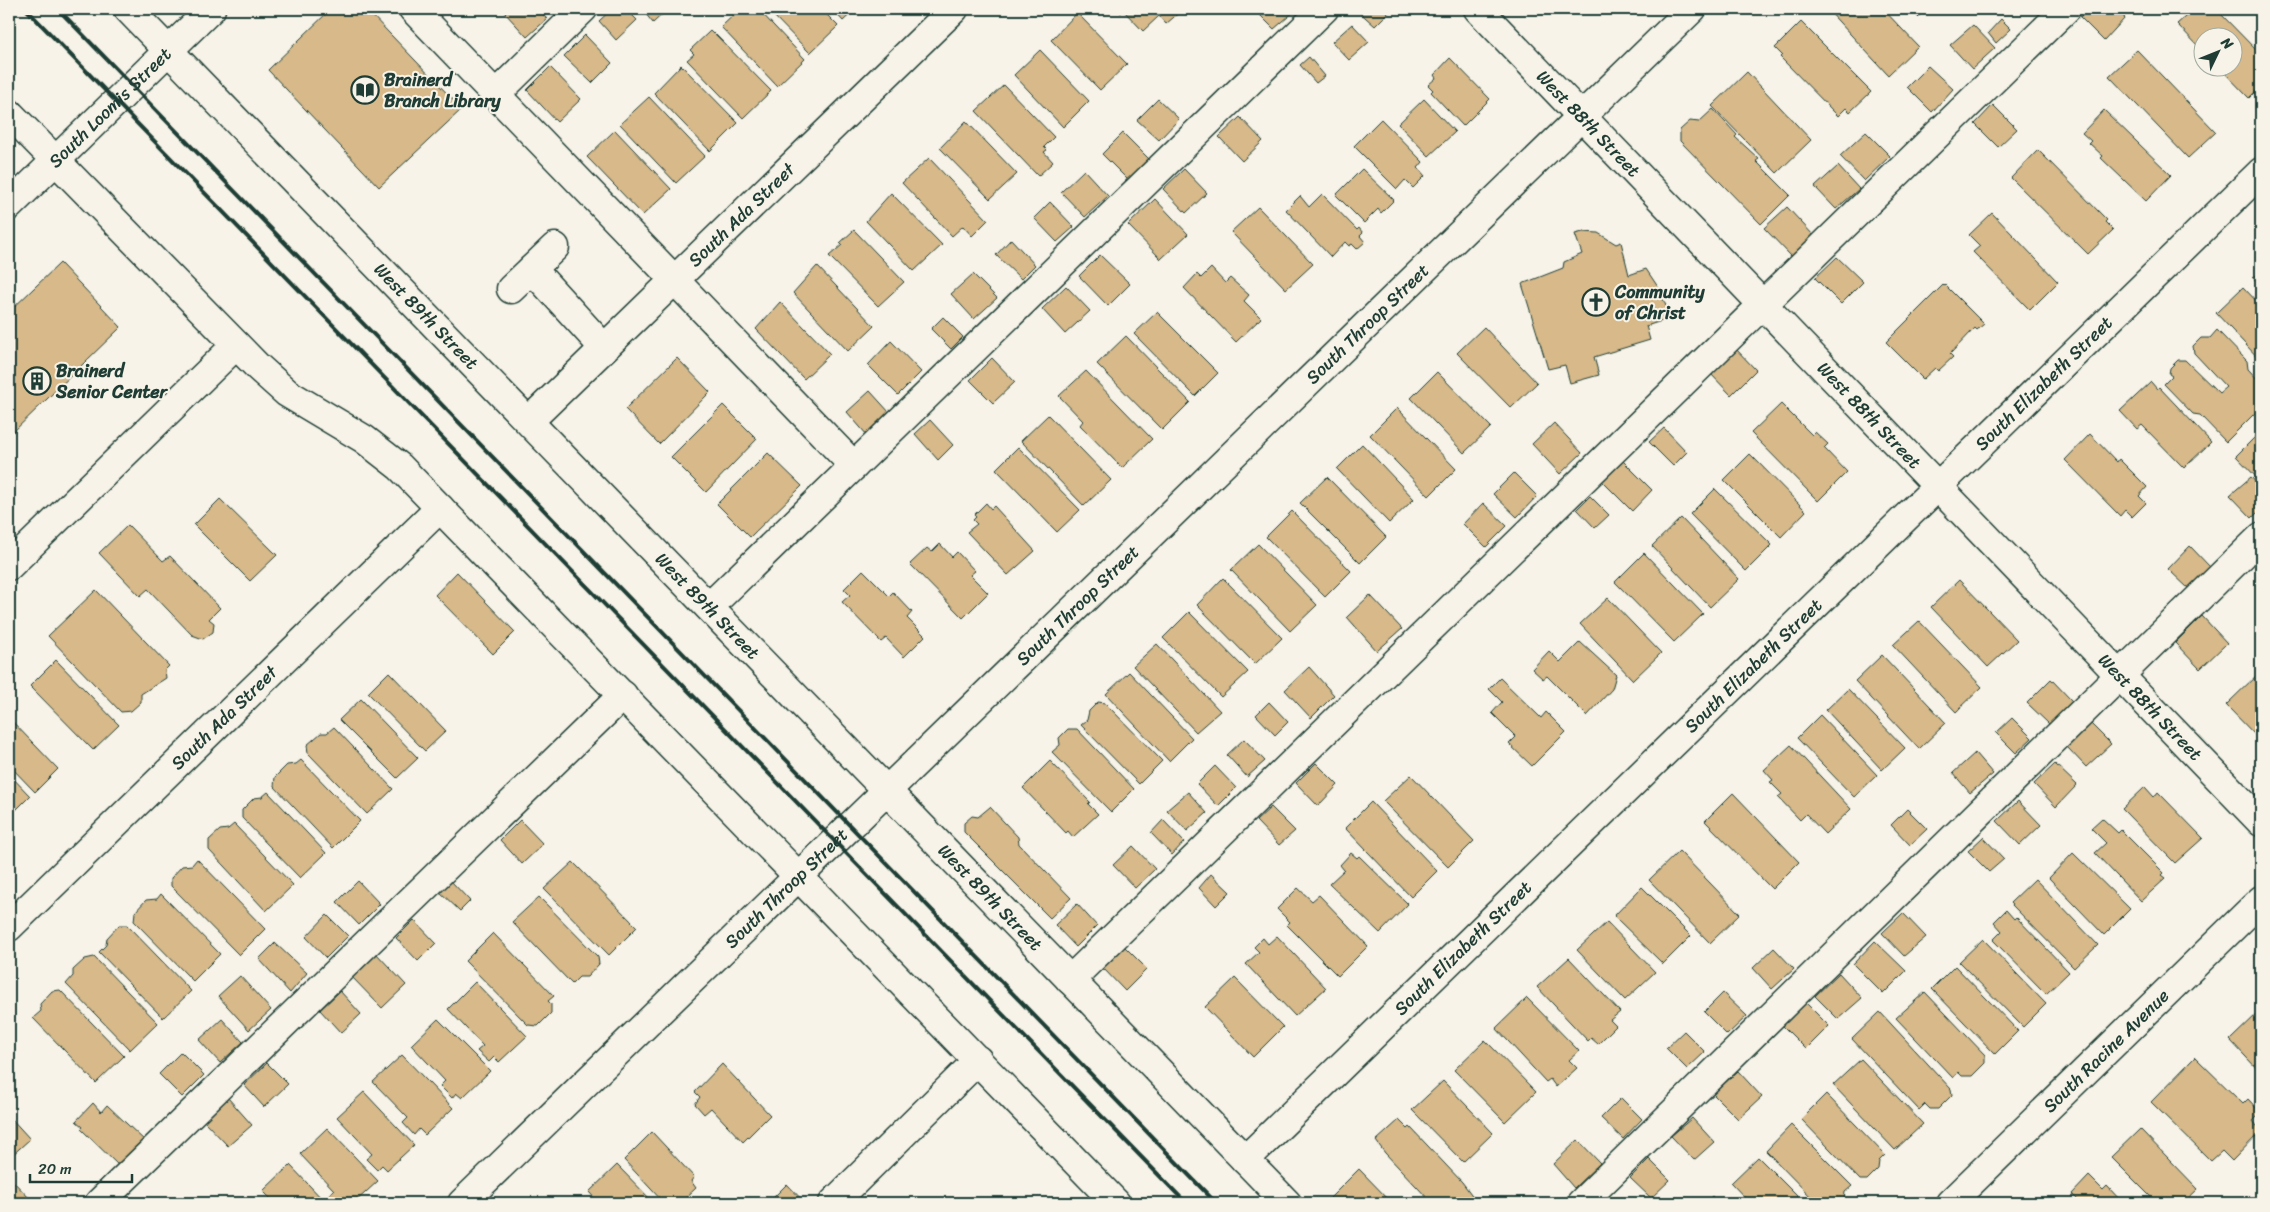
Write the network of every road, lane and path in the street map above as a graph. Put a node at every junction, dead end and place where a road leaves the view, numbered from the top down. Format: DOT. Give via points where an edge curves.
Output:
graph roads {
  1 [pos="128,9"];
  2 [pos="211,9"];
  3 [pos="413,9"];
  4 [pos="583,9"];
  5 [pos="954,9"];
  6 [pos="1324,9"];
  7 [pos="1478,9"];
  8 [pos="1692,9"];
  9 [pos="2066,9"];
  10 [pos="168,50"];
  11 [pos="496,94"];
  12 [pos="9,113"];
  13 [pos="1582,116"];
  14 [pos="55,161"];
  15 [pos="2261,172"];
  16 [pos="9,206"];
  17 [pos="554,247"];
  18 [pos="532,269"];
  19 [pos="675,280"];
  20 [pos="511,290"];
  21 [pos="1761,303"];
  22 [pos="236,345"];
  23 [pos="604,348"];
  24 [pos="529,422"];
  25 [pos="854,466"];
  26 [pos="1938,486"];
  27 [pos="440,508"];
  28 [pos="2261,537"];
  29 [pos="9,566"];
  30 [pos="709,606"];
  31 [pos="2119,675"];
  32 [pos="623,695"];
  33 [pos="887,791"];
  34 [pos="2261,822"];
  35 [pos="800,876"];
  36 [pos="2261,900"];
  37 [pos="9,927"];
  38 [pos="1070,980"];
  39 [pos="978,1060"];
  40 [pos="1245,1160"];
  41 [pos="99,1203"];
  42 [pos="462,1203"];
  43 [pos="833,1203"];
  44 [pos="1116,1203"];
  45 [pos="1287,1203"];
  46 [pos="1581,1203"];
  47 [pos="1950,1203"];
  1 -- 10 [label="street, West 89th Street"];
  2 -- 10 [label="street, South Loomis Street"];
  3 -- 11 [label="street"];
  4 -- 11 [label="street"];
  5 -- 19 [label="street, South Ada Street"];
  6 -- 25 [label="street"];
  7 -- 13 [label="street, West 88th Street"];
  8 -- 13 [label="street, South Throop Street"];
  9 -- 21 [label="street"];
  10 -- 14 [label="street, South Loomis Street"];
  10 -- 24 [label="street, West 89th Street"];
  11 -- 19 [label="street"];
  12 -- 14 [label="street"];
  13 -- 21 [label="street, West 88th Street"];
  13 -- 33 [label="street, South Throop Street"];
  14 -- 16 [label="street, South Loomis Street"];
  14 -- 22 [label="street"];
  15 -- 26 [label="street, South Elizabeth Street"];
  17 -- 18 [label="street"];
  18 -- 20 [label="street"];
  18 -- 23 [label="street"];
  19 -- 23 [label="street, South Ada Street"];
  19 -- 25 [label="street"];
  21 -- 26 [label="street, West 88th Street"];
  21 -- 38 [label="street"];
  22 -- 27 [label="street" via="287,393 364,439 400,466"];
  22 -- 29 [label="street"];
  23 -- 24 [label="street, South Ada Street"];
  24 -- 30 [label="street, West 89th Street"];
  25 -- 30 [label="street"];
  26 -- 31 [label="street, West 88th Street"];
  26 -- 40 [label="street, South Elizabeth Street"];
  27 -- 32 [label="street"];
  27 -- 37 [label="street, South Ada Street"];
  28 -- 31 [label="street"];
  30 -- 33 [label="street, West 89th Street"];
  31 -- 34 [label="street, West 88th Street"];
  31 -- 46 [label="street"];
  32 -- 35 [label="street"];
  32 -- 41 [label="street"];
  33 -- 35 [label="street, South Throop Street"];
  33 -- 38 [label="street, West 89th Street"];
  35 -- 39 [label="street"];
  35 -- 42 [label="street, South Throop Street"];
  36 -- 47 [label="street, South Racine Avenue"];
  38 -- 40 [label="street, West 89th Street"];
  39 -- 43 [label="street"];
  39 -- 44 [label="street"];
  40 -- 45 [label="street, West 89th Street"];
}
